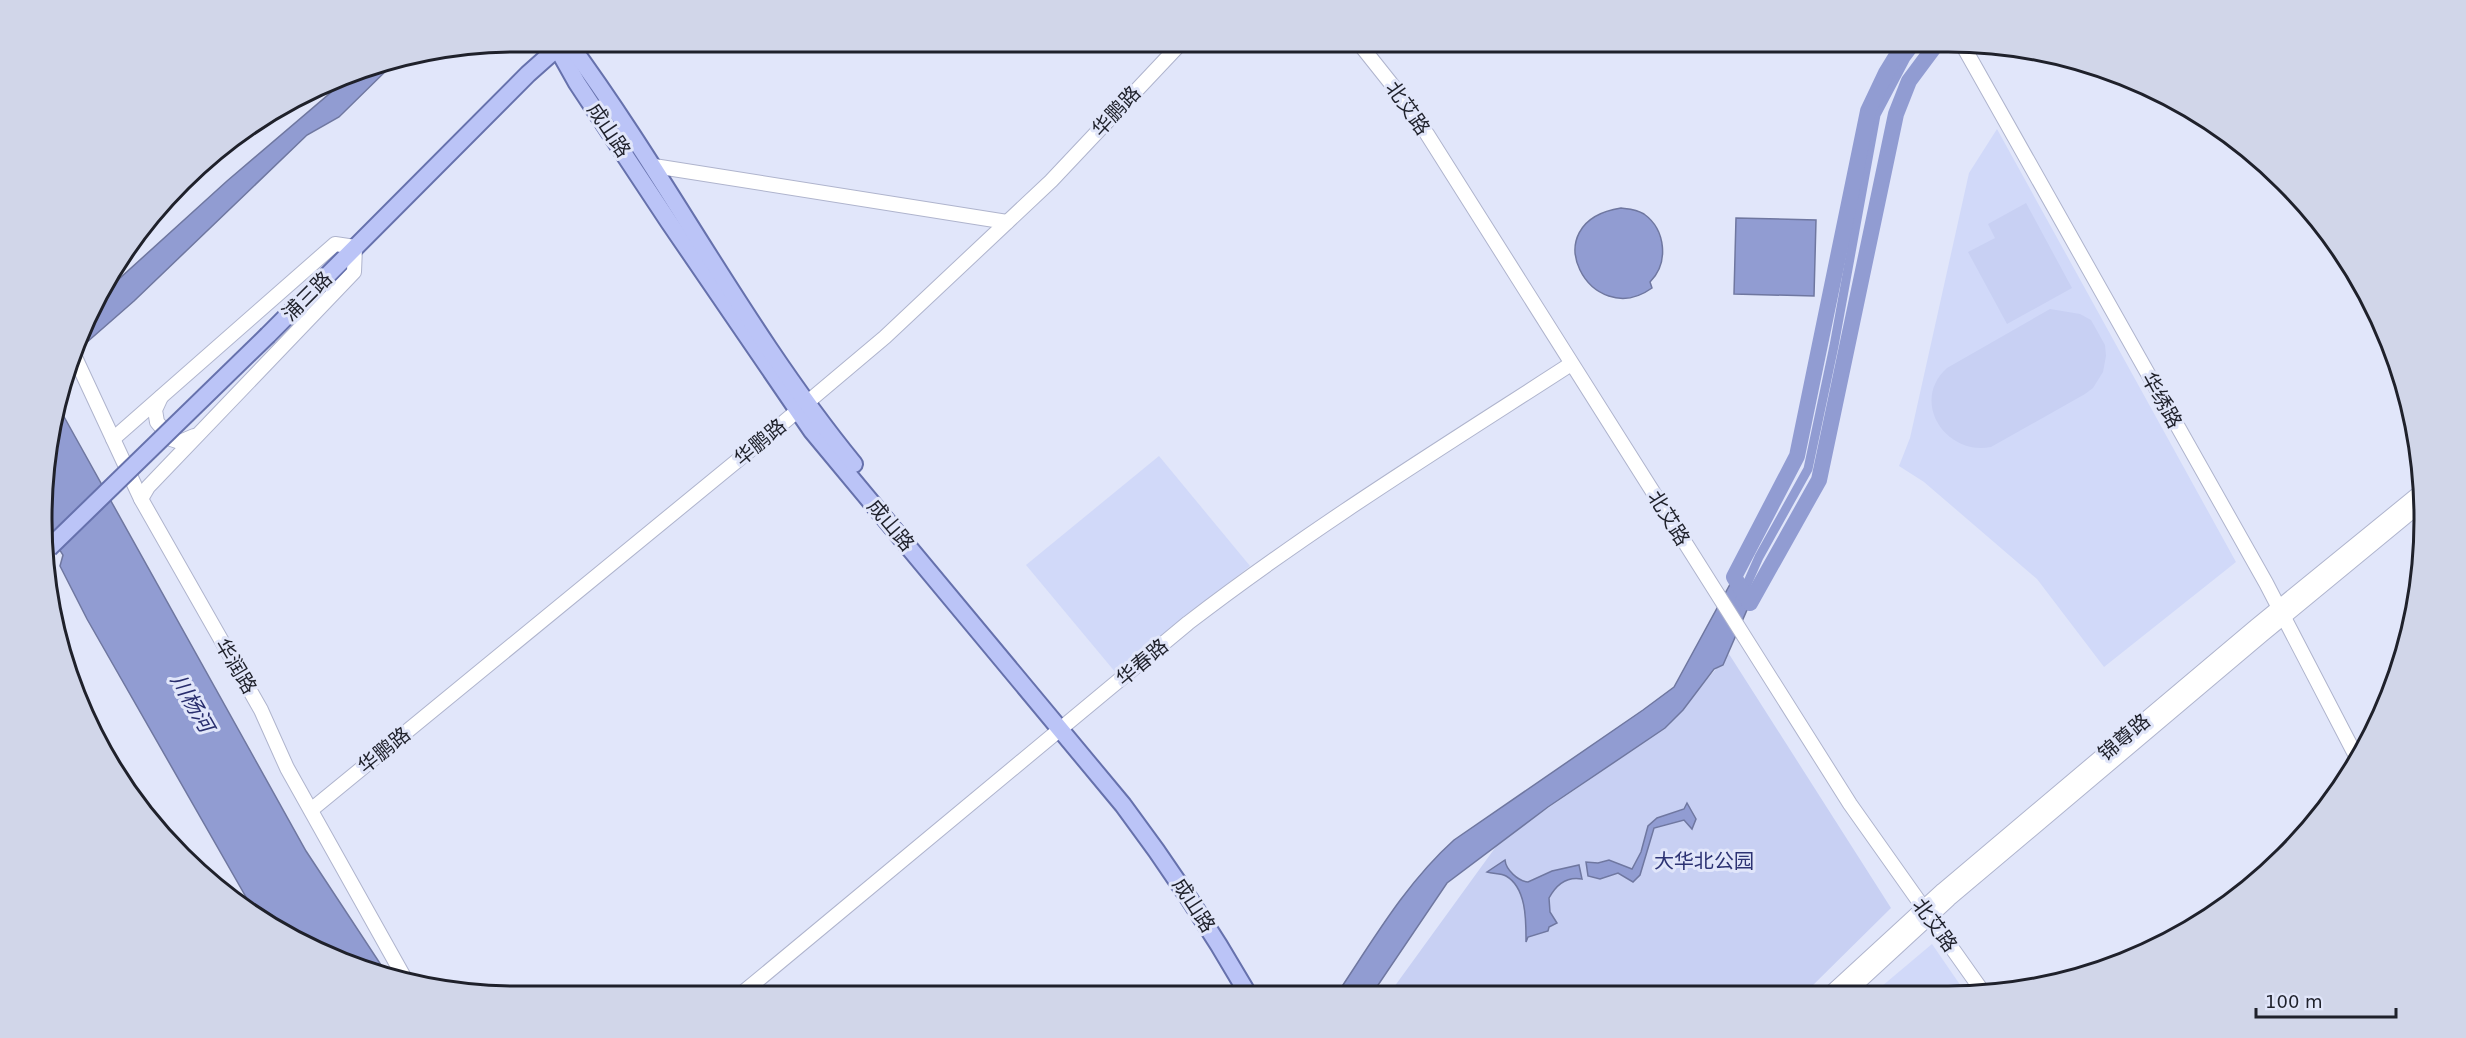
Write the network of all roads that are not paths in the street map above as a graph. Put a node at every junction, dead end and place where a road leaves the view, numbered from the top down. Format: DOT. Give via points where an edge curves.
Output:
graph roads {
  1 [pos="551,52"];
  2 [pos="565,52"];
  3 [pos="568,52"];
  4 [pos="1173,52"];
  5 [pos="1366,52"];
  6 [pos="1966,53"];
  7 [pos="654,166"];
  8 [pos="1007,222"];
  9 [pos="355,248"];
  10 [pos="1571,364"];
  11 [pos="79,365"];
  12 [pos="161,397"];
  13 [pos="802,407"];
  14 [pos="197,435"];
  15 [pos="112,439"];
  16 [pos="2413,498"];
  17 [pos="141,499"];
  18 [pos="2414,509"];
  19 [pos="53,544"];
  20 [pos="2281,612"];
  21 [pos="1065,726"];
  22 [pos="2352,750"];
  23 [pos="310,810"];
  24 [pos="1926,912"];
  25 [pos="400,971"];
  26 [pos="1978,985"];
  27 [pos="751,986"];
  28 [pos="1243,986"];
  29 [pos="1256,986"];
  30 [pos="1839,986"];
  31 [pos="1854,986"];
  1 -- 9 [label="main road, 浦三路"];
  2 -- 13 [label="main road, 成山路" via="577,83 669,222"];
  3 -- 7 [label="main road, 成山路"];
  4 -- 8 [label="street, 华鹏路"];
  5 -- 10 [label="street, 北艾路" via="1426,134"];
  6 -- 20 [label="street, 华绣路"];
  7 -- 8 [label="street"];
  7 -- 13 [label="main road, 成山路"];
  8 -- 13 [label="street, 华鹏路" via="885,337"];
  9 -- 12 [label="street" via="335,244"];
  9 -- 14 [label="street" via="354,272"];
  9 -- 19 [label="main road, 浦三路, bridge"];
  10 -- 21 [label="street, 华春路" via="1249,576"];
  10 -- 24 [label="street, 北艾路" via="1850,804"];
  11 -- 15 [label="street, 华润路"];
  12 -- 14 [label="street" via="155,410 157,422 171,439 180,442"];
  12 -- 15 [label="street"];
  13 -- 21 [label="main road, 成山路" via="893,512"];
  13 -- 23 [label="street, 华鹏路"];
  14 -- 17 [label="street"];
  15 -- 17 [label="street, 华润路"];
  16 -- 20 [label="street, 锦尊路"];
  17 -- 23 [label="street, 华润路" via="261,710"];
  18 -- 20 [label="street, 锦尊路"];
  20 -- 22 [label="street, 华绣路"];
  20 -- 24 [label="street, 锦尊路"];
  21 -- 27 [label="street, 华春路"];
  21 -- 28 [label="main road, 成山路" via="1169,865"];
  21 -- 29 [label="main road, 成山路" via="1177,860"];
  23 -- 25 [label="street, 华润路"];
  24 -- 26 [label="street, 北艾路"];
  24 -- 30 [label="street, 锦尊路"];
  24 -- 31 [label="street, 锦尊路"];
}
